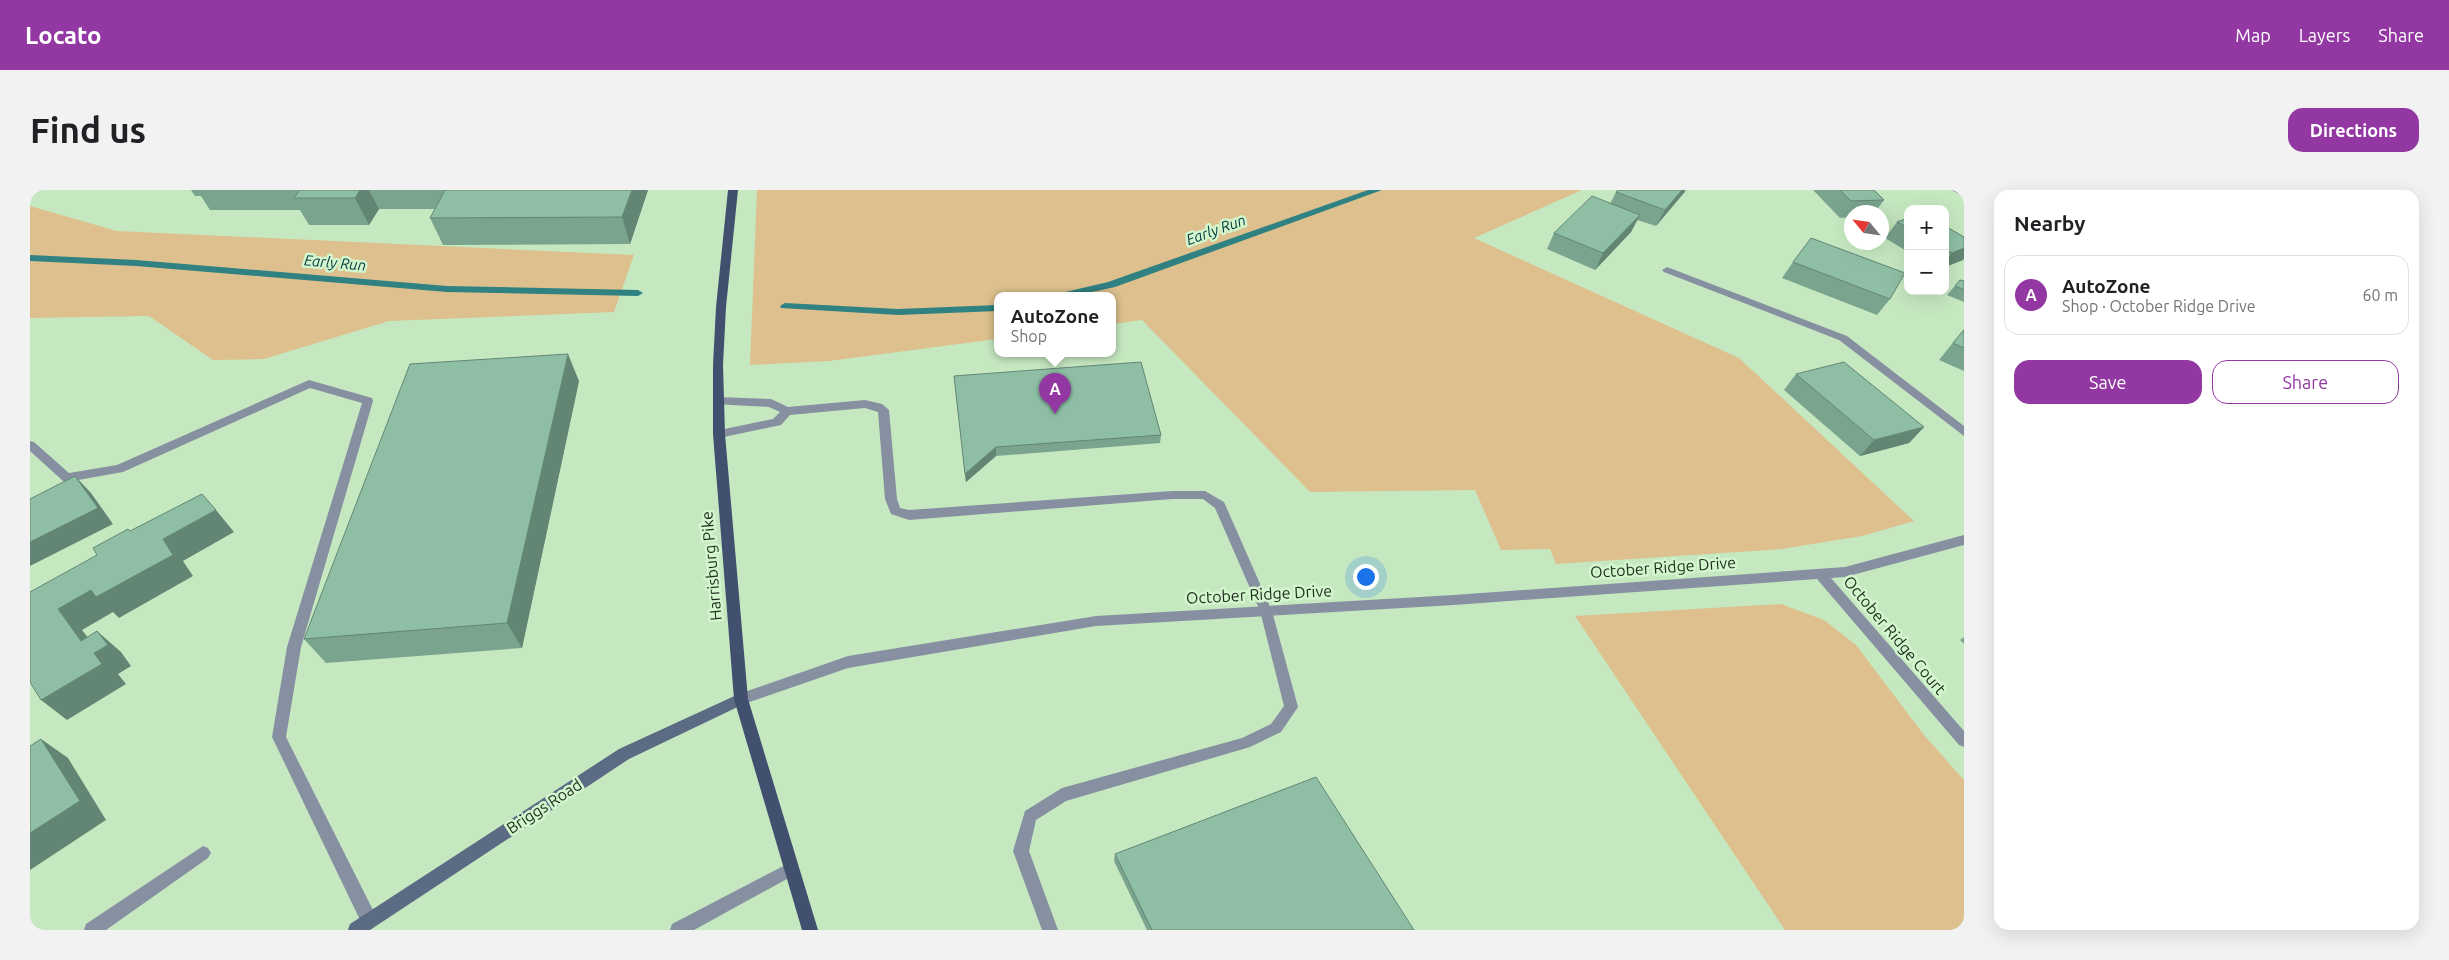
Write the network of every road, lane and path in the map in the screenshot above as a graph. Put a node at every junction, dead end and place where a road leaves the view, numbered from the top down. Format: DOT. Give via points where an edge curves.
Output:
graph roads {
  1 [pos="733,190"];
  2 [pos="1956,190"];
  3 [pos="1964,193"];
  4 [pos="1667,270"];
  5 [pos="718,401"];
  6 [pos="787,411"];
  7 [pos="1964,432"];
  8 [pos="718,434"];
  9 [pos="30,446"];
  10 [pos="1964,540"];
  11 [pos="1820,574"];
  12 [pos="1266,611"];
  13 [pos="741,699"];
  14 [pos="1964,741"];
  15 [pos="203,853"];
  16 [pos="791,870"];
  17 [pos="361,927"];
  18 [pos="92,930"];
  19 [pos="678,930"];
  20 [pos="810,930"];
  21 [pos="1050,930"];
  1 -- 5 [label="main road, Harrisburg Pike" via="721,307"];
  2 -- 3 [label="street"];
  4 -- 7 [label="street" via="1843,338"];
  5 -- 6 [label="street" via="771,402"];
  5 -- 8 [label="main road, Harrisburg Pike"];
  6 -- 8 [label="street" via="777,422"];
  6 -- 12 [label="street" via="865,404 883,410 891,499 895,511 909,514 1205,495 1220,506"];
  8 -- 13 [label="main road, Harrisburg Pike"];
  9 -- 17 [label="street" via="67,478 119,470 309,384 368,402 294,647 279,737"];
  10 -- 11 [label="street, October Ridge Drive" via="1845,572"];
  11 -- 12 [label="street, October Ridge Drive"];
  11 -- 14 [label="street, October Ridge Court"];
  12 -- 13 [label="street, October Ridge Drive" via="1096,621 848,662"];
  12 -- 21 [label="street" via="1291,706 1276,728 1245,743 1062,795 1030,816 1021,851"];
  13 -- 16 [label="main road, Harrisburg Pike"];
  13 -- 17 [label="street, Briggs Road" via="624,754"];
  15 -- 18 [label="street"];
  16 -- 19 [label="street"];
  16 -- 20 [label="main road, Harrisburg Pike"];
}
